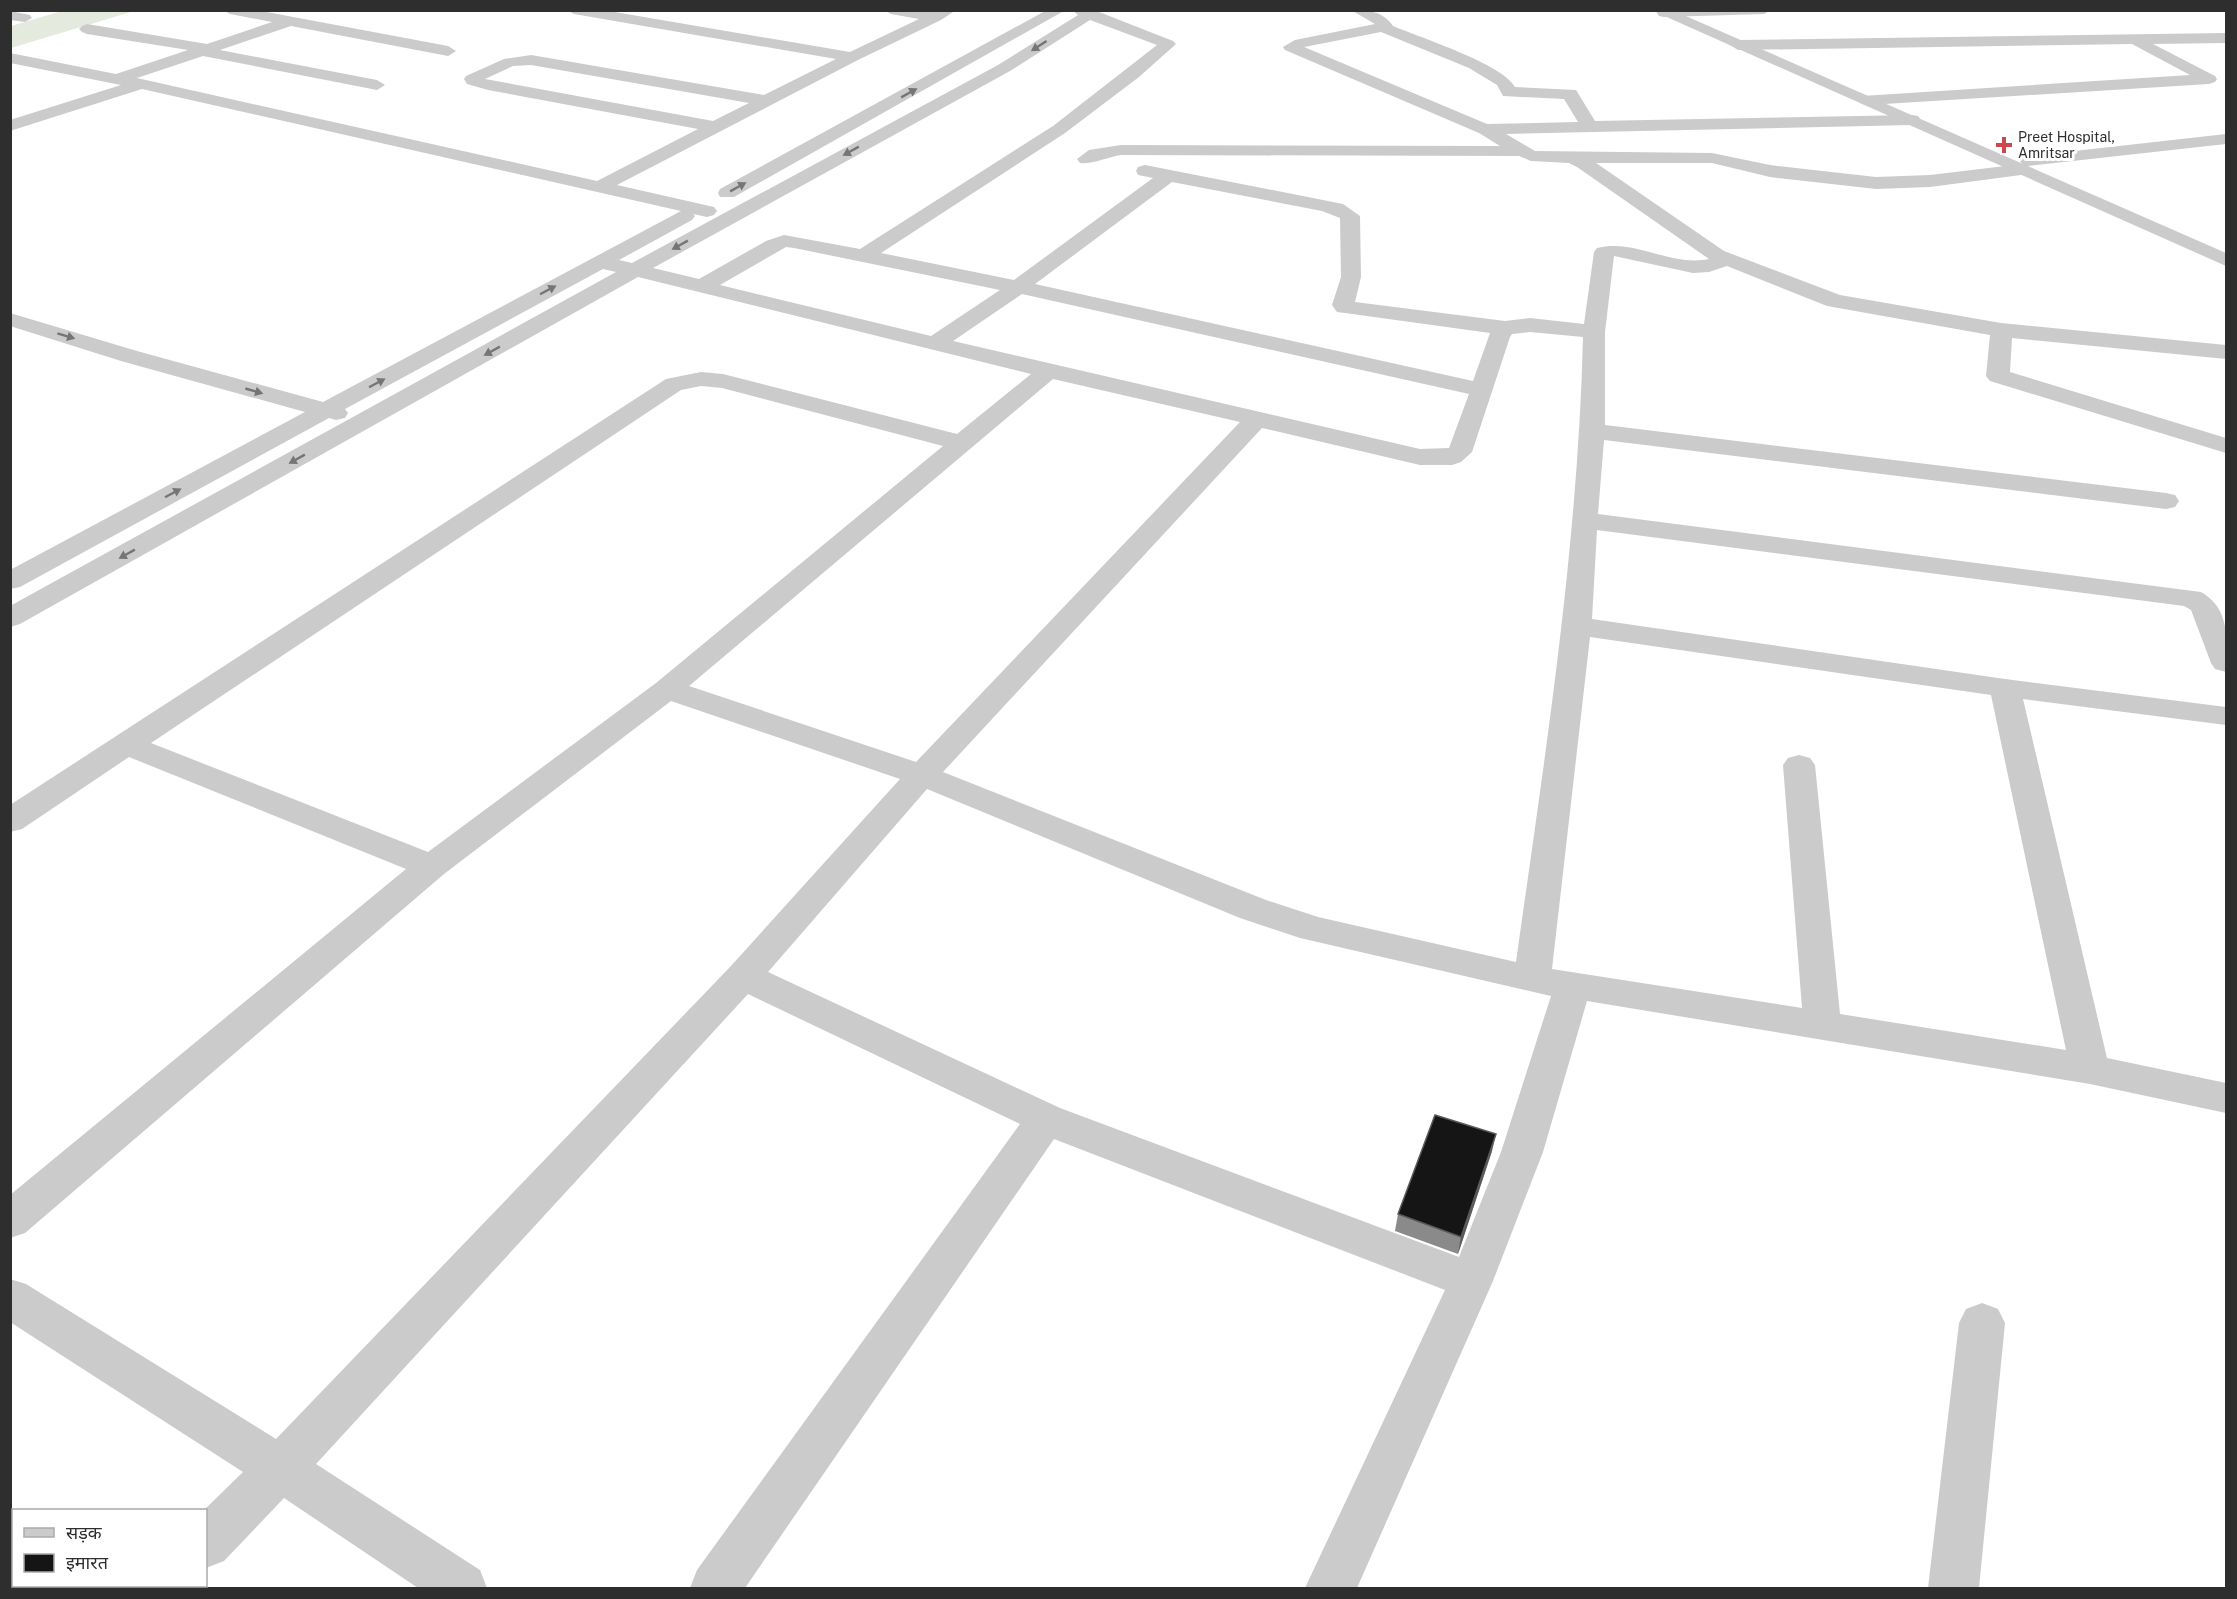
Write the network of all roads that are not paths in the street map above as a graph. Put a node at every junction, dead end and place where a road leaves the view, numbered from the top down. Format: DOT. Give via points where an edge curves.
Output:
graph roads {
  1 [pos="230,10"];
  2 [pos="322,10"];
  3 [pos="574,10"];
  4 [pos="891,10"];
  5 [pos="1057,10"];
  6 [pos="1358,10"];
  7 [pos="1764,10"];
  8 [pos="580,11"];
  9 [pos="1688,11"];
  10 [pos="1084,12"];
  11 [pos="1661,12"];
  12 [pos="943,14"];
  13 [pos="287,22"];
  14 [pos="1383,27"];
  15 [pos="87,29"];
  16 [pos="2226,38"];
  17 [pos="2133,40"];
  18 [pos="1738,45"];
  19 [pos="1764,45"];
  20 [pos="205,50"];
  21 [pos="448,51"];
  22 [pos="852,57"];
  23 [pos="10,58"];
  24 [pos="2226,78"];
  25 [pos="2209,79"];
  26 [pos="116,80"];
  27 [pos="143,84"];
  28 [pos="377,85"];
  29 [pos="1887,99"];
  30 [pos="1863,100"];
  31 [pos="766,101"];
  32 [pos="1912,120"];
  33 [pos="10,126"];
  34 [pos="1589,126"];
  35 [pos="715,127"];
  36 [pos="1485,129"];
  37 [pos="2226,139"];
  38 [pos="1032,148"];
  39 [pos="1520,152"];
  40 [pos="1572,158"];
  41 [pos="1086,159"];
  42 [pos="2025,165"];
  43 [pos="1168,176"];
  44 [pos="599,187"];
  45 [pos="698,209"];
  46 [pos="732,216"];
  47 [pos="2226,245"];
  48 [pos="865,255"];
  49 [pos="1720,256"];
  50 [pos="2226,260"];
  51 [pos="601,262"];
  52 [pos="635,271"];
  53 [pos="701,287"];
  54 [pos="1018,287"];
  55 [pos="10,319"];
  56 [pos="1505,328"];
  57 [pos="2001,330"];
  58 [pos="1594,332"];
  59 [pos="10,342"];
  60 [pos="934,344"];
  61 [pos="2226,352"];
  62 [pos="1048,371"];
  63 [pos="1482,390"];
  64 [pos="228,406"];
  65 [pos="325,411"];
  66 [pos="262,416"];
  67 [pos="1257,419"];
  68 [pos="367,421"];
  69 [pos="297,426"];
  70 [pos="1593,431"];
  71 [pos="334,438"];
  72 [pos="962,443"];
  73 [pos="2226,446"];
  74 [pos="2166,501"];
  75 [pos="1584,520"];
  76 [pos="10,581"];
  77 [pos="10,618"];
  78 [pos="1576,626"];
  79 [pos="2226,663"];
  80 [pos="2005,688"];
  81 [pos="668,689"];
  82 [pos="2226,716"];
  83 [pos="128,745"];
  84 [pos="1799,765"];
  85 [pos="921,775"];
  86 [pos="10,821"];
  87 [pos="432,866"];
  88 [pos="743,976"];
  89 [pos="1532,979"];
  90 [pos="1574,986"];
  91 [pos="1822,1025"];
  92 [pos="2090,1069"];
  93 [pos="2226,1098"];
  94 [pos="1046,1119"];
  95 [pos="10,1220"];
  96 [pos="1471,1281"];
  97 [pos="10,1298"];
  98 [pos="1982,1323"];
  99 [pos="280,1468"];
  100 [pos="207,1543"];
  101 [pos="462,1588"];
  102 [pos="715,1588"];
  103 [pos="1331,1588"];
  104 [pos="1953,1588"];
  1 -- 13 [label="street"];
  2 -- 13 [label="street"];
  3 -- 8 [label="street"];
  4 -- 12 [label="street"];
  45 -- 5 [label="street, one-way"];
  6 -- 14 [label="street" via="1382,21 1386,26"];
  7 -- 9 [label="street"];
  8 -- 22 [label="street"];
  9 -- 11 [label="street"];
  9 -- 19 [label="street"];
  10 -- 38 [label="street" via="1168,45 1121,86"];
  10 -- 46 [label="street, one-way" via="1004,68"];
  11 -- 18 [label="street"];
  12 -- 22 [label="street"];
  13 -- 20 [label="street"];
  13 -- 21 [label="street"];
  14 -- 34 [label="street" via="1475,64 1504,82 1509,92 1569,94"];
  14 -- 36 [label="street" via="1292,47"];
  15 -- 20 [label="street"];
  16 -- 17 [label="street"];
  17 -- 19 [label="street"];
  17 -- 25 [label="street"];
  18 -- 19 [label="street"];
  18 -- 30 [label="street"];
  19 -- 29 [label="street"];
  20 -- 26 [label="street"];
  20 -- 28 [label="street"];
  22 -- 31 [label="street"];
  23 -- 26 [label="street"];
  24 -- 25 [label="street"];
  25 -- 29 [label="street"];
  26 -- 27 [label="street"];
  27 -- 33 [label="street"];
  27 -- 44 [label="street"];
  29 -- 30 [label="street"];
  29 -- 42 [label="street"];
  30 -- 32 [label="street"];
  31 -- 35 [label="street"];
  31 -- 35 [label="street" via="531,60 510,62 472,79"];
  32 -- 34 [label="street"];
  32 -- 42 [label="street"];
  34 -- 36 [label="street"];
  35 -- 44 [label="street"];
  36 -- 39 [label="street"];
  37 -- 42 [label="street"];
  38 -- 41 [label="street"];
  38 -- 48 [label="street"];
  39 -- 40 [label="street"];
  39 -- 41 [label="street" via="1121,150"];
  40 -- 42 [label="street" via="1712,158 1770,171 1876,183 1930,181"];
  40 -- 49 [label="street"];
  41 -- 43 [label="street"];
  42 -- 47 [label="street"];
  42 -- 50 [label="street"];
  43 -- 54 [label="street"];
  43 -- 56 [label="street" via="1336,208 1350,216 1351,277 1345,308"];
  44 -- 45 [label="street"];
  45 -- 46 [label="street"];
  45 -- 51 [label="street"];
  46 -- 52 [label="street, one-way"];
  48 -- 53 [label="street" via="783,241"];
  48 -- 54 [label="street"];
  49 -- 57 [label="street" via="1835,301"];
  49 -- 58 [label="street" via="1724,261 1717,264 1680,266 1615,250 1604,252"];
  51 -- 52 [label="street"];
  65 -- 51 [label="street, one-way"];
  52 -- 53 [label="street"];
  52 -- 68 [label="street, one-way"];
  53 -- 60 [label="street"];
  54 -- 60 [label="street"];
  54 -- 63 [label="street"];
  55 -- 65 [label="street, one-way"];
  56 -- 58 [label="street" via="1530,325"];
  56 -- 63 [label="street"];
  57 -- 61 [label="street"];
  57 -- 73 [label="street" via="1998,376"];
  58 -- 70 [label="street"];
  59 -- 64 [label="street"];
  60 -- 62 [label="street"];
  62 -- 67 [label="street"];
  62 -- 72 [label="street"];
  63 -- 67 [label="street" via="1460,452 1452,457 1420,457"];
  65 -- 68 [label="street"];
  65 -- 69 [label="street"];
  66 -- 69 [label="street"];
  67 -- 85 [label="street"];
  68 -- 71 [label="street"];
  69 -- 71 [label="street"];
  76 -- 69 [label="street, one-way"];
  70 -- 74 [label="street"];
  70 -- 75 [label="street"];
  71 -- 77 [label="street, one-way"];
  72 -- 81 [label="street"];
  72 -- 83 [label="street" via="723,381 701,379 674,384"];
  75 -- 78 [label="street"];
  75 -- 79 [label="street" via="2192,598 2203,604"];
  78 -- 80 [label="street"];
  78 -- 89 [label="street"];
  80 -- 82 [label="street"];
  80 -- 92 [label="street"];
  81 -- 85 [label="street"];
  81 -- 87 [label="street"];
  83 -- 86 [label="street"];
  83 -- 87 [label="street"];
  84 -- 91 [label="street"];
  85 -- 88 [label="street"];
  85 -- 89 [label="street" via="1303,926"];
  87 -- 95 [label="street"];
  88 -- 94 [label="street"];
  88 -- 99 [label="street"];
  89 -- 90 [label="street"];
  90 -- 91 [label="street"];
  90 -- 96 [label="street" via="1521,1152"];
  91 -- 92 [label="street"];
  92 -- 93 [label="street"];
  94 -- 96 [label="street"];
  94 -- 102 [label="street"];
  96 -- 103 [label="street"];
  97 -- 99 [label="street"];
  98 -- 104 [label="street"];
  99 -- 100 [label="street"];
  99 -- 101 [label="street"];
}
